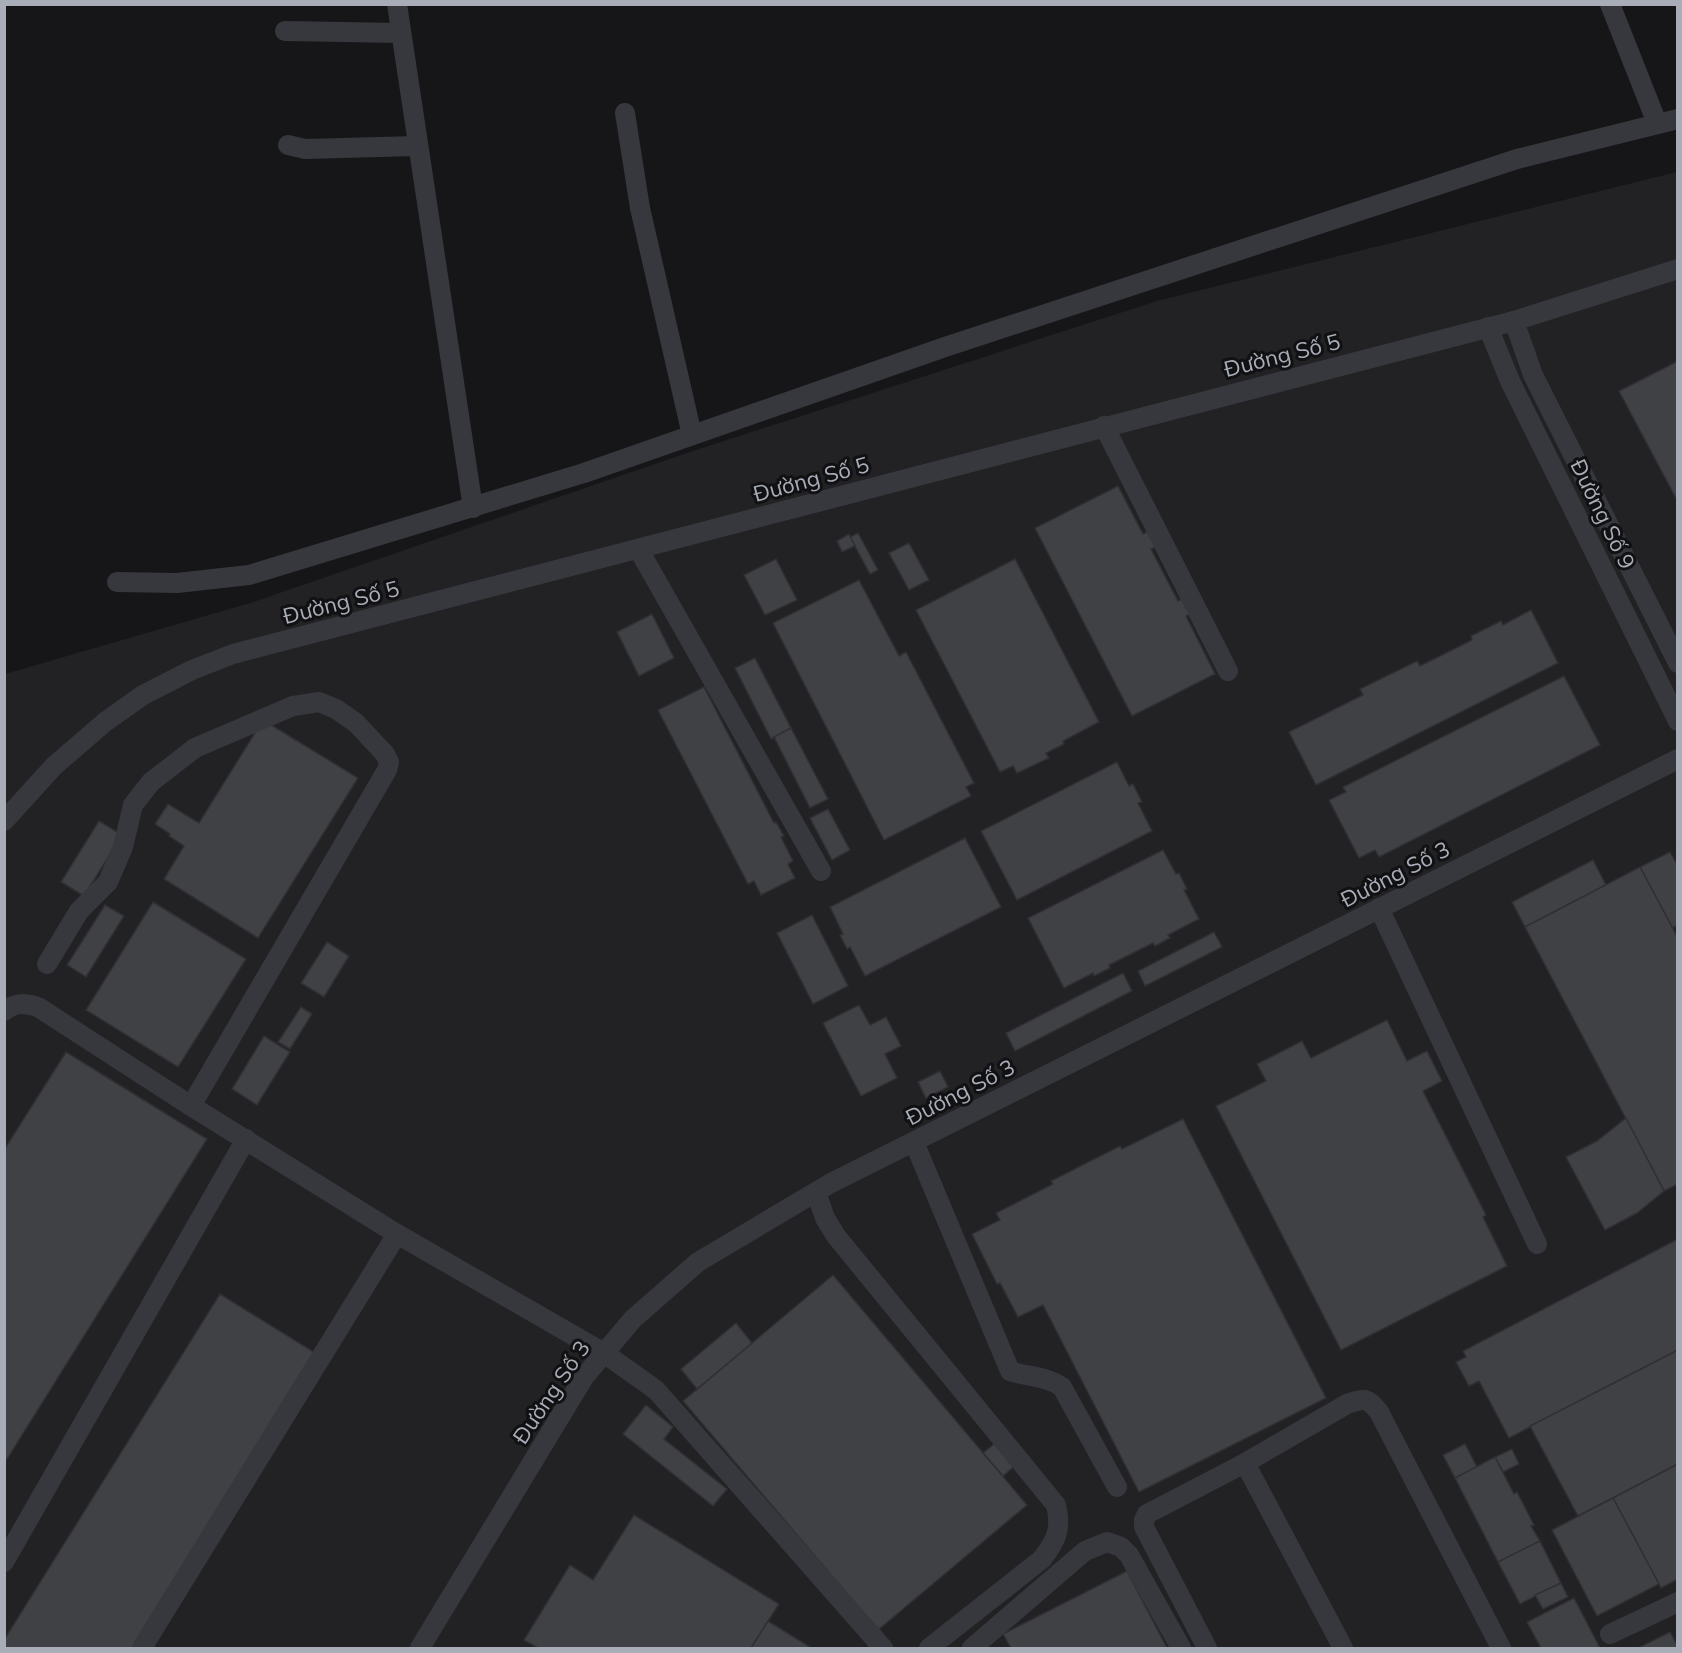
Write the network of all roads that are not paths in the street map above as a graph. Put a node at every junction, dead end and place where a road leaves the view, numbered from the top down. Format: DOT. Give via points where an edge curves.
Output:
graph roads {
  1 [pos="397,4"];
  2 [pos="1610,4"];
  3 [pos="285,31"];
  4 [pos="400,33"];
  5 [pos="626,113"];
  6 [pos="1677,118"];
  7 [pos="1657,123"];
  8 [pos="288,144"];
  9 [pos="417,146"];
  10 [pos="1677,269"];
  11 [pos="1514,321"];
  12 [pos="1488,327"];
  13 [pos="1104,426"];
  14 [pos="692,435"];
  15 [pos="473,508"];
  16 [pos="639,550"];
  17 [pos="117,582"];
  18 [pos="1677,663"];
  19 [pos="1228,671"];
  20 [pos="1677,721"];
  21 [pos="1677,759"];
  22 [pos="4,821"];
  23 [pos="821,871"];
  24 [pos="1379,908"];
  25 [pos="47,964"];
  26 [pos="4,1011"];
  27 [pos="191,1106"];
  28 [pos="246,1139"];
  29 [pos="914,1142"];
  30 [pos="816,1192"];
  31 [pos="397,1234"];
  32 [pos="1537,1244"];
  33 [pos="604,1353"];
  34 [pos="1245,1463"];
  35 [pos="1117,1486"];
  36 [pos="4,1562"];
  37 [pos="1677,1602"];
  38 [pos="1610,1634"];
  39 [pos="142,1648"];
  40 [pos="420,1648"];
  41 [pos="883,1648"];
  42 [pos="929,1648"];
  43 [pos="972,1648"];
  44 [pos="1181,1648"];
  45 [pos="1207,1648"];
  46 [pos="1343,1648"];
  47 [pos="1501,1648"];
  1 -- 4 [label="street"];
  2 -- 7 [label="street"];
  3 -- 4 [label="street"];
  4 -- 9 [label="street"];
  5 -- 14 [label="street" via="647,242"];
  6 -- 7 [label="street"];
  7 -- 14 [label="street" via="1506,163 956,343"];
  8 -- 9 [label="street" via="305,149"];
  9 -- 15 [label="street"];
  10 -- 11 [label="street, Đường Số 5"];
  11 -- 12 [label="street, Đường Số 5"];
  11 -- 18 [label="street, Đường Số 9" via="1533,375"];
  12 -- 13 [label="street, Đường Số 5"];
  12 -- 20 [label="street, Đường Số 9" via="1510,381"];
  13 -- 16 [label="street, Đường Số 5"];
  13 -- 19 [label="street"];
  14 -- 15 [label="street"];
  15 -- 17 [label="street" via="249,575 177,583"];
  16 -- 22 [label="street, Đường Số 5" via="234,654 192,670 143,695 105,722 54,766"];
  16 -- 23 [label="street"];
  21 -- 24 [label="street, Đường Số 3"];
  24 -- 29 [label="street, Đường Số 3"];
  24 -- 32 [label="street"];
  25 -- 27 [label="street" via="79,911 108,882 123,847 133,806 151,782 195,748 293,706 319,702 356,723 385,754 387,770"];
  26 -- 27 [label="street" via="25,1003 38,1006"];
  27 -- 28 [label="street"];
  28 -- 31 [label="street"];
  28 -- 36 [label="street"];
  29 -- 30 [label="street, Đường Số 3"];
  29 -- 35 [label="street" via="1010,1371 1052,1380 1062,1387"];
  30 -- 33 [label="street, Đường Số 3" via="698,1262 633,1319"];
  30 -- 42 [label="street" via="836,1236 1056,1505 1060,1520 1052,1547 1042,1559"];
  31 -- 33 [label="street"];
  31 -- 39 [label="street"];
  33 -- 40 [label="street, Đường Số 3" via="584,1377"];
  33 -- 41 [label="street" via="656,1390"];
  34 -- 45 [label="street" via="1148,1514 1144,1520 1144,1527"];
  34 -- 46 [label="street"];
  34 -- 47 [label="street" via="1347,1404 1362,1399 1371,1403"];
  37 -- 38 [label="street"];
  43 -- 44 [label="street" via="1085,1551 1107,1542 1129,1555"];
}
